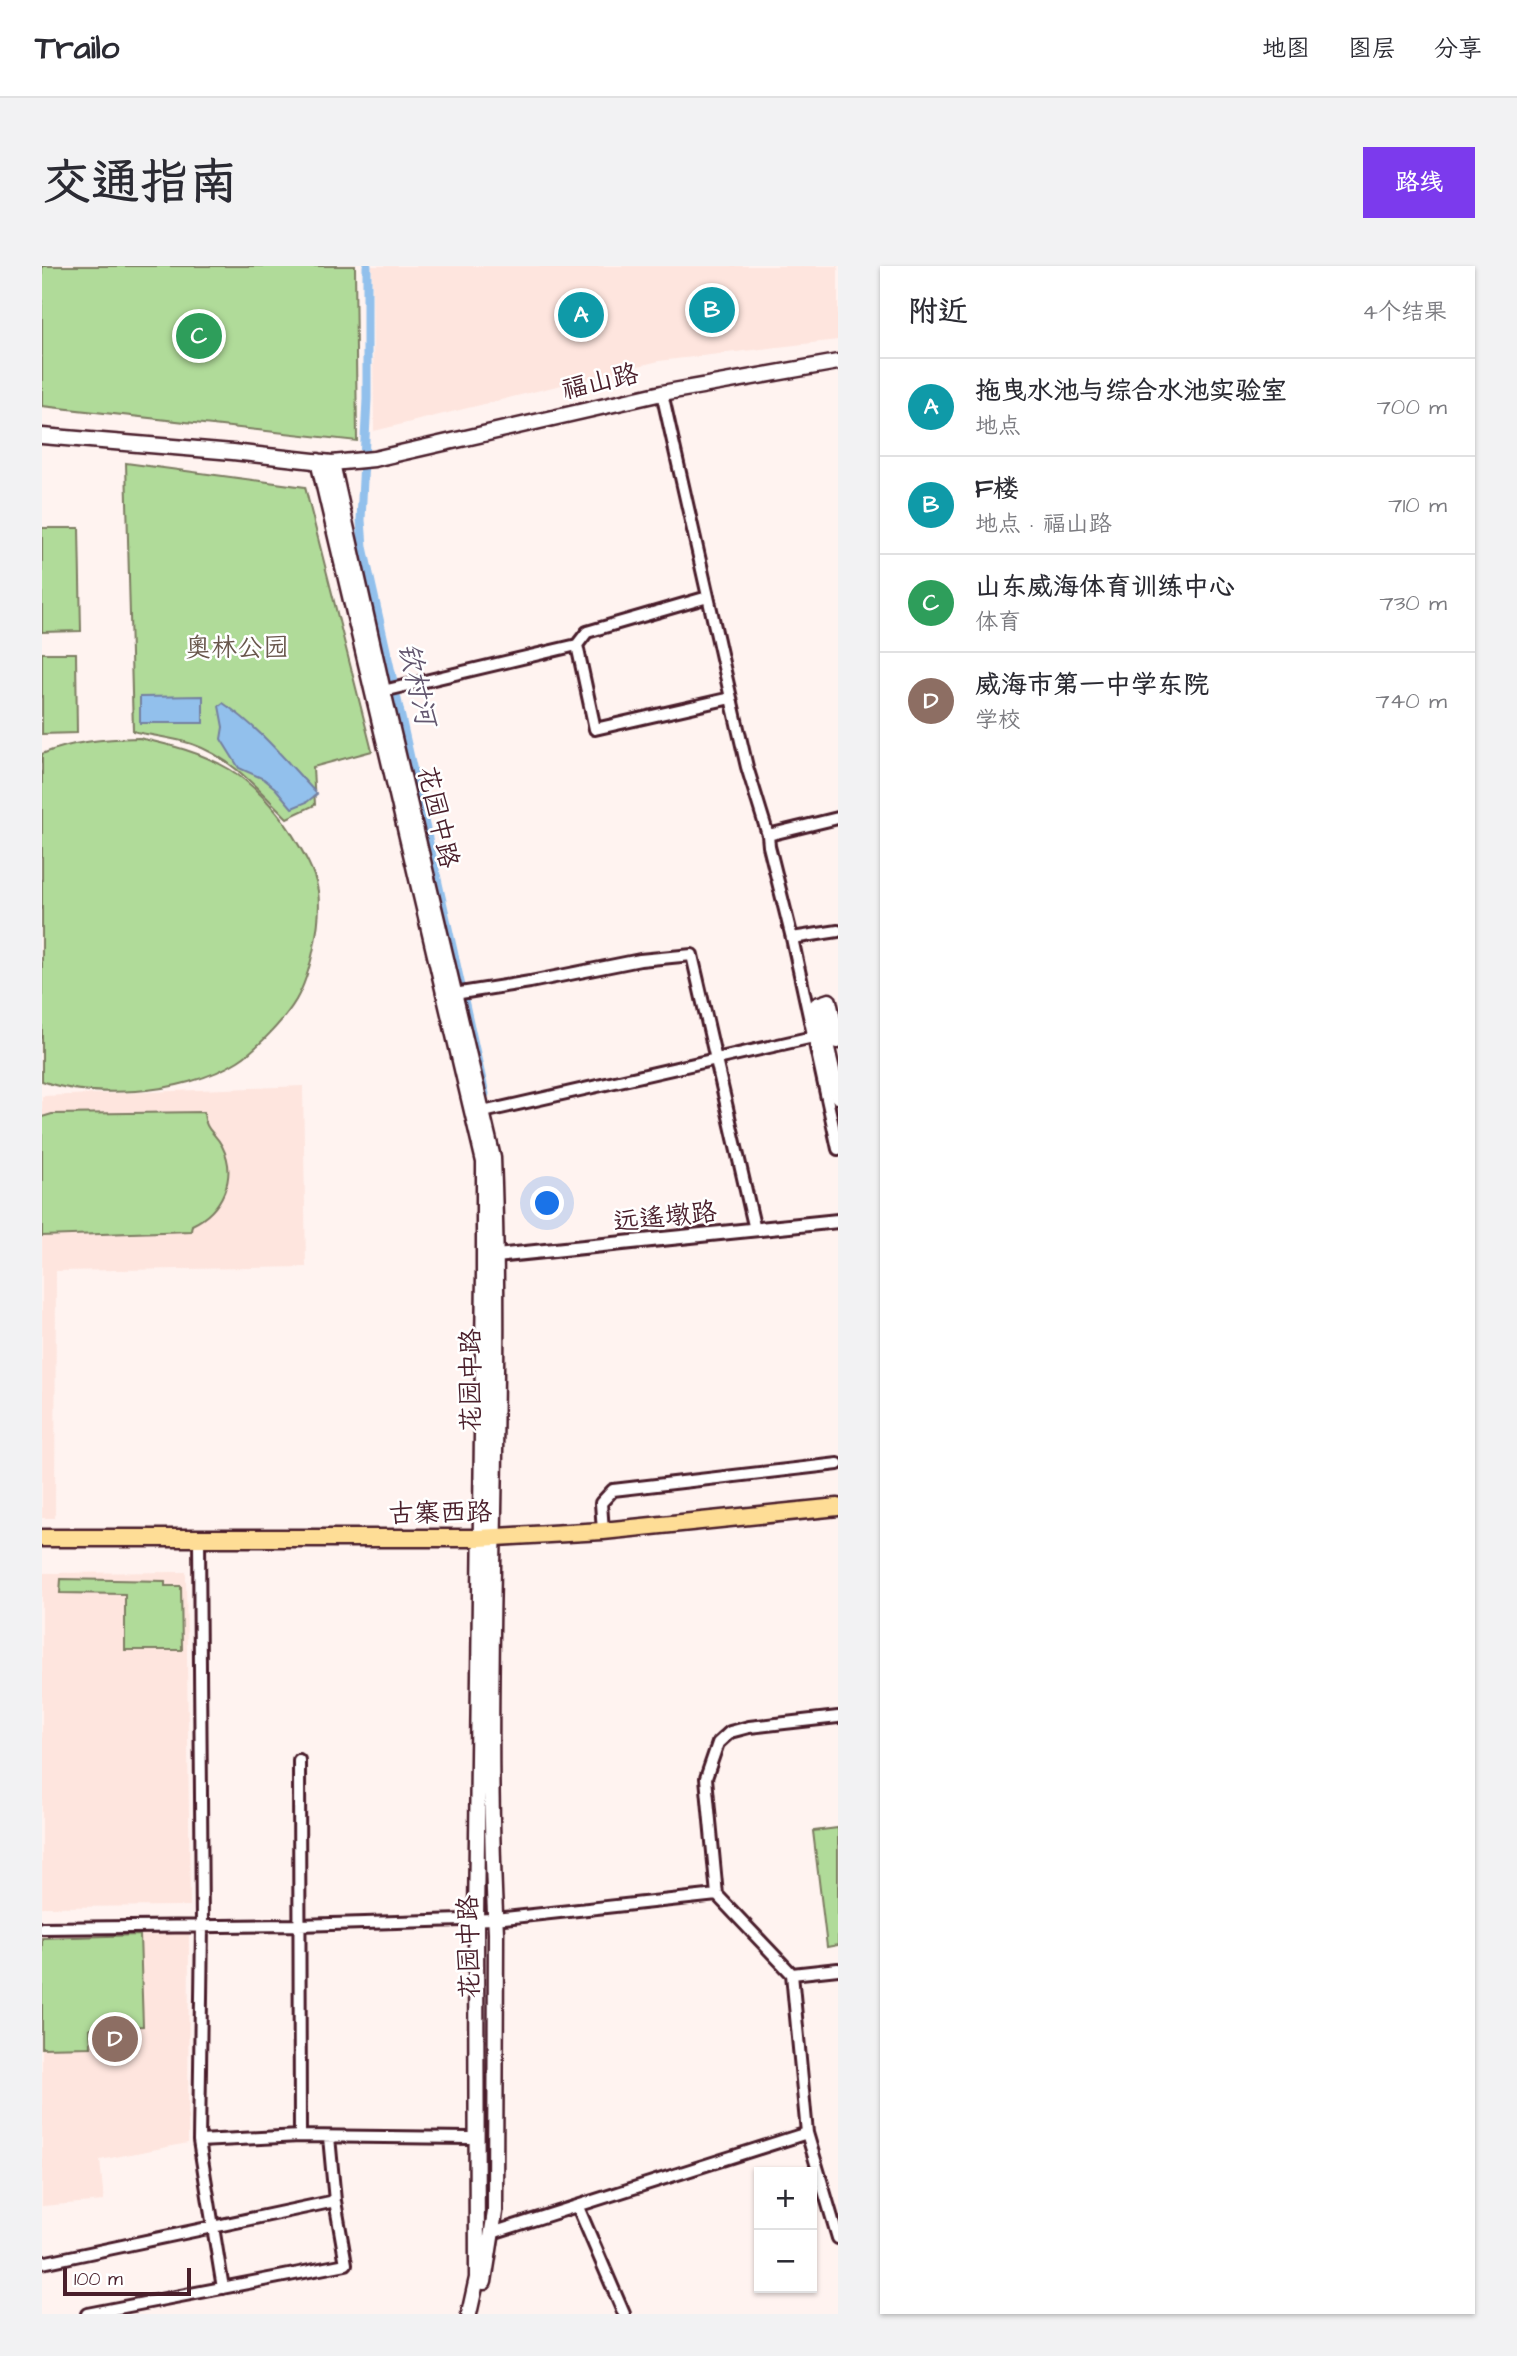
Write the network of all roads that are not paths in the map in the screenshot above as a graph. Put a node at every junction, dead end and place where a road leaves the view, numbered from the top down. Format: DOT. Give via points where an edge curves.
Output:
graph roads {
  1 [pos="838,362"];
  2 [pos="662,393"];
  3 [pos="42,436"];
  4 [pos="325,462"];
  5 [pos="708,597"];
  6 [pos="577,645"];
  7 [pos="386,690"];
  8 [pos="731,698"];
  9 [pos="838,818"];
  10 [pos="768,835"];
  11 [pos="838,931"];
  12 [pos="792,938"];
  13 [pos="459,993"];
  14 [pos="813,1037"];
  15 [pos="838,1041"];
  16 [pos="715,1061"];
  17 [pos="838,1096"];
  18 [pos="483,1112"];
  19 [pos="838,1149"];
  20 [pos="838,1221"];
  21 [pos="755,1230"];
  22 [pos="496,1256"];
  23 [pos="838,1464"];
  24 [pos="838,1507"];
  25 [pos="603,1531"];
  26 [pos="487,1537"];
  27 [pos="42,1538"];
  28 [pos="199,1538"];
  29 [pos="838,1717"];
  30 [pos="299,1760"];
  31 [pos="717,1895"];
  32 [pos="495,1919"];
  33 [pos="476,1920"];
  34 [pos="299,1925"];
  35 [pos="202,1926"];
  36 [pos="42,1928"];
  37 [pos="838,1969"];
  38 [pos="793,1973"];
  39 [pos="807,2133"];
  40 [pos="300,2136"];
  41 [pos="329,2137"];
  42 [pos="470,2138"];
  43 [pos="199,2141"];
  44 [pos="335,2201"];
  45 [pos="578,2207"];
  46 [pos="213,2226"];
  47 [pos="492,2233"];
  48 [pos="838,2238"];
  49 [pos="42,2263"];
  50 [pos="223,2288"];
  51 [pos="87,2314"];
  52 [pos="469,2314"];
  53 [pos="478,2314"];
  54 [pos="624,2314"];
  1 -- 2 [label="main road, 福山路"];
  2 -- 4 [label="main road, 福山路" via="374,459"];
  2 -- 5 [label="street"];
  3 -- 4 [label="main road"];
  4 -- 7 [label="main road, 花园中路"];
  4 -- 26 [label="main road" via="484,1162"];
  5 -- 6 [label="street" via="587,632"];
  5 -- 8 [label="street"];
  6 -- 7 [label="street"];
  6 -- 8 [label="street" via="595,729"];
  7 -- 13 [label="main road, 花园中路"];
  8 -- 10 [label="street"];
  9 -- 10 [label="street"];
  10 -- 12 [label="street"];
  11 -- 12 [label="street"];
  12 -- 14 [label="street"];
  13 -- 16 [label="street" via="692,955"];
  13 -- 18 [label="main road, 花园中路"];
  14 -- 16 [label="street"];
  14 -- 19 [label="street"];
  15 -- 17 [label="main road" via="830,1002 817,1005"];
  16 -- 18 [label="street"];
  16 -- 21 [label="street"];
  18 -- 22 [label="main road, 花园中路" via="493,1158"];
  20 -- 21 [label="street, 远遥墩路"];
  21 -- 22 [label="street, 远遥墩路"];
  22 -- 26 [label="main road, 花园中路"];
  23 -- 25 [label="street" via="613,1490 601,1503"];
  24 -- 25 [label="main road, 古寨西路"];
  25 -- 26 [label="main road, 古寨西路"];
  26 -- 28 [label="main road, 古寨西路"];
  26 -- 32 [label="main road, 花园中路"];
  26 -- 33 [label="main road"];
  27 -- 28 [label="main road, 古寨西路"];
  28 -- 35 [label="street"];
  29 -- 31 [label="street" via="749,1727 730,1732 718,1743 706,1778"];
  30 -- 34 [label="street"];
  31 -- 32 [label="street"];
  31 -- 38 [label="street"];
  32 -- 33 [label="street"];
  32 -- 47 [label="main road, 花园中路"];
  33 -- 34 [label="street"];
  33 -- 52 [label="main road" via="477,2278"];
  34 -- 35 [label="street"];
  34 -- 40 [label="street"];
  35 -- 36 [label="street"];
  35 -- 43 [label="street"];
  37 -- 38 [label="street"];
  38 -- 39 [label="street"];
  39 -- 45 [label="street"];
  39 -- 48 [label="street"];
  40 -- 41 [label="street"];
  40 -- 43 [label="street"];
  41 -- 42 [label="street"];
  41 -- 44 [label="street"];
  43 -- 46 [label="street"];
  44 -- 46 [label="street"];
  44 -- 50 [label="street" via="346,2264"];
  45 -- 47 [label="street"];
  45 -- 54 [label="street"];
  46 -- 49 [label="street"];
  46 -- 50 [label="street"];
  47 -- 53 [label="main road, 花园中路"];
  50 -- 51 [label="street"];
}
